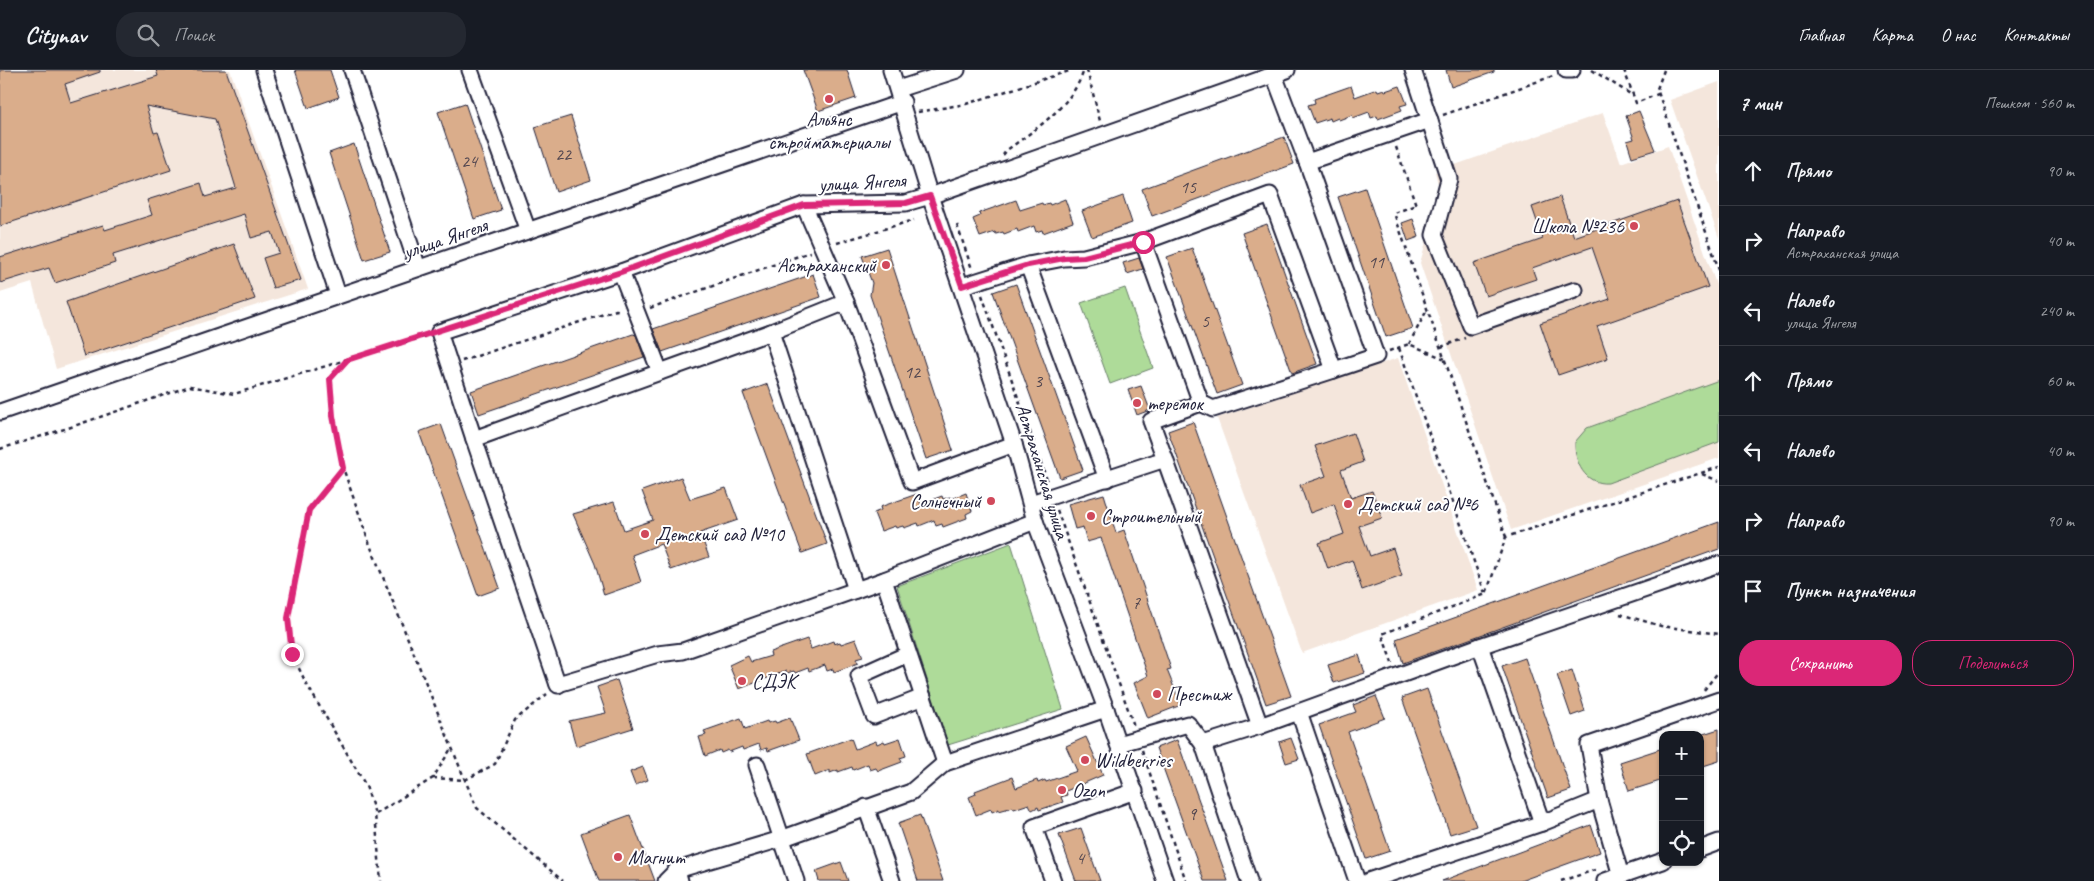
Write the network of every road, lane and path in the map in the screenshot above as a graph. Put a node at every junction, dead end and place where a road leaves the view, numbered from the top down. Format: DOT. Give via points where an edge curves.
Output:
graph roads {
  1 [pos="264,70"];
  2 [pos="352,70"];
  3 [pos="470,70"];
  4 [pos="891,70"];
  5 [pos="957,70"];
  6 [pos="1072,70"];
  7 [pos="1085,70"];
  8 [pos="1413,70"];
  9 [pos="1592,70"];
  10 [pos="1624,70"];
  11 [pos="1664,70"];
  12 [pos="1568,71"];
  13 [pos="1280,73"];
  14 [pos="1658,94"];
  15 [pos="900,96"];
  16 [pos="1633,96"];
  17 [pos="1430,120"];
  18 [pos="920,121"];
  19 [pos="1391,133"];
  20 [pos="1104,135"];
  21 [pos="1308,162"];
  22 [pos="990,175"];
  23 [pos="930,196"];
  24 [pos="804,205"];
  25 [pos="955,219"];
  26 [pos="914,220"];
  27 [pos="528,231"];
  28 [pos="1143,242"];
  29 [pos="822,248"];
  30 [pos="1028,265"];
  31 [pos="418,268"];
  32 [pos="1719,270"];
  33 [pos="621,272"];
  34 [pos="977,281"];
  35 [pos="962,286"];
  36 [pos="1575,290"];
  37 [pos="338,295"];
  38 [pos="846,302"];
  39 [pos="1428,309"];
  40 [pos="637,313"];
  41 [pos="1471,326"];
  42 [pos="439,332"];
  43 [pos="771,332"];
  44 [pos="1410,344"];
  45 [pos="1441,347"];
  46 [pos="1399,348"];
  47 [pos="1376,356"];
  48 [pos="1445,359"];
  49 [pos="347,360"];
  50 [pos="450,365"];
  51 [pos="1334,370"];
  52 [pos="660,372"];
  53 [pos="1201,402"];
  54 [pos="0,412"];
  55 [pos="474,439"];
  56 [pos="1014,444"];
  57 [pos="0,449"];
  58 [pos="1165,459"];
  59 [pos="1719,467"];
  60 [pos="343,468"];
  61 [pos="1700,473"];
  62 [pos="1107,479"];
  63 [pos="1719,480"];
  64 [pos="1052,496"];
  65 [pos="1031,503"];
  66 [pos="1035,521"];
  67 [pos="1506,537"];
  68 [pos="1719,564"];
  69 [pos="884,580"];
  70 [pos="856,590"];
  71 [pos="1486,594"];
  72 [pos="1594,607"];
  73 [pos="1719,634"];
  74 [pos="1480,646"];
  75 [pos="908,654"];
  76 [pos="1397,676"];
  77 [pos="558,685"];
  78 [pos="923,697"];
  79 [pos="1719,700"];
  80 [pos="1106,709"];
  81 [pos="1299,712"];
  82 [pos="1260,726"];
  83 [pos="1138,738"];
  84 [pos="1118,744"];
  85 [pos="1202,744"];
  86 [pos="452,747"];
  87 [pos="945,763"];
  88 [pos="757,765"];
  89 [pos="433,778"];
  90 [pos="465,780"];
  91 [pos="1135,792"];
  92 [pos="1599,800"];
  93 [pos="866,807"];
  94 [pos="375,814"];
  95 [pos="1542,823"];
  96 [pos="781,839"];
  97 [pos="1719,842"];
  98 [pos="1704,847"];
  99 [pos="1659,862"];
  100 [pos="1619,869"];
  101 [pos="674,877"];
  102 [pos="381,881"];
  103 [pos="563,881"];
  104 [pos="796,881"];
  105 [pos="892,881"];
  106 [pos="1053,881"];
  107 [pos="1165,881"];
  108 [pos="1186,881"];
  109 [pos="1249,881"];
  110 [pos="1357,881"];
  111 [pos="1368,881"];
  112 [pos="1560,881"];
  113 [pos="1606,881"];
  1 -- 37 [label="street"];
  2 -- 31 [label="street"];
  3 -- 27 [label="street"];
  4 -- 15 [label="street, Астраханская улица"];
  5 -- 15 [label="street, улица Янгеля"];
  6 -- 18 [label="path" via="966,104 917,112"];
  7 -- 20 [label="path"];
  7 -- 22 [label="path" via="1079,86 1050,118 1007,150"];
  8 -- 17 [label="street"];
  9 -- 16 [label="path"];
  10 -- 16 [label="path"];
  11 -- 14 [label="path"];
  12 -- 17 [label="path"];
  13 -- 20 [label="street, улица Янгеля"];
  13 -- 21 [label="street"];
  14 -- 16 [label="path" via="1636,102"];
  14 -- 32 [label="path"];
  15 -- 23 [label="street, Астраханская улица"];
  15 -- 27 [label="street, улица Янгеля"];
  17 -- 19 [label="street"];
  17 -- 41 [label="street" via="1449,179 1434,234"];
  19 -- 21 [label="street"];
  19 -- 39 [label="path" via="1416,205 1394,213"];
  20 -- 22 [label="street, улица Янгеля"];
  21 -- 47 [label="street"];
  22 -- 23 [label="street, улица Янгеля"];
  23 -- 24 [label="street, улица Янгеля" via="906,203"];
  23 -- 35 [label="street, Астраханская улица"];
  24 -- 29 [label="street"];
  24 -- 33 [label="street, улица Янгеля"];
  25 -- 34 [label="path"];
  26 -- 29 [label="path"];
  27 -- 31 [label="street, улица Янгеля"];
  28 -- 30 [label="street" via="1084,257"];
  28 -- 51 [label="street" via="1270,195"];
  28 -- 53 [label="street"];
  29 -- 38 [label="street"];
  29 -- 40 [label="path"];
  30 -- 34 [label="street"];
  30 -- 62 [label="street"];
  31 -- 37 [label="street, улица Янгеля"];
  33 -- 40 [label="street"];
  33 -- 42 [label="street, улица Янгеля"];
  34 -- 35 [label="street"];
  34 -- 64 [label="path"];
  35 -- 56 [label="street, Астраханская улица"];
  36 -- 41 [label="street"];
  37 -- 54 [label="street, улица Янгеля"];
  38 -- 43 [label="street"];
  38 -- 56 [label="street" via="912,482"];
  39 -- 44 [label="path"];
  39 -- 45 [label="path"];
  40 -- 50 [label="path" via="616,310"];
  40 -- 52 [label="street"];
  41 -- 45 [label="path" via="1471,336"];
  42 -- 49 [label="path"];
  42 -- 50 [label="street"];
  43 -- 52 [label="street"];
  43 -- 70 [label="street"];
  44 -- 46 [label="path"];
  44 -- 48 [label="path"];
  45 -- 48 [label="path"];
  46 -- 47 [label="path"];
  46 -- 71 [label="path"];
  47 -- 51 [label="street"];
  48 -- 67 [label="path"];
  49 -- 57 [label="path" via="234,394 190,386"];
  49 -- 60 [label="path" via="330,379"];
  50 -- 55 [label="street"];
  51 -- 53 [label="street" via="1213,408"];
  52 -- 55 [label="street"];
  53 -- 58 [label="street" via="1151,422"];
  55 -- 77 [label="street"];
  56 -- 65 [label="street, Астраханская улица"];
  58 -- 62 [label="street"];
  58 -- 82 [label="street"];
  59 -- 61 [label="path"];
  60 -- 86 [label="path" via="370,545"];
  60 -- 94 [label="path" via="309,510 288,618 292,654 366,786"];
  61 -- 63 [label="path"];
  61 -- 67 [label="path"];
  62 -- 64 [label="street"];
  64 -- 65 [label="street"];
  64 -- 83 [label="path"];
  65 -- 66 [label="street, Астраханская улица"];
  66 -- 69 [label="street"];
  66 -- 80 [label="street, Астраханская улица"];
  67 -- 71 [label="path"];
  68 -- 72 [label="street"];
  69 -- 70 [label="street"];
  69 -- 75 [label="street"];
  70 -- 77 [label="street" via="683,651 658,654"];
  71 -- 76 [label="path" via="1382,634"];
  72 -- 73 [label="path" via="1662,626"];
  72 -- 74 [label="street"];
  74 -- 76 [label="street"];
  74 -- 95 [label="street"];
  75 -- 78 [label="street"];
  75 -- 78 [label="street" via="859,676 874,716"];
  76 -- 81 [label="street"];
  77 -- 90 [label="path" via="515,720 495,764"];
  78 -- 87 [label="street"];
  79 -- 92 [label="street" via="1589,745"];
  80 -- 84 [label="street, Астраханская улица"];
  80 -- 87 [label="street"];
  81 -- 82 [label="street"];
  81 -- 110 [label="street"];
  82 -- 85 [label="street"];
  83 -- 84 [label="street"];
  83 -- 85 [label="street" via="1188,724"];
  83 -- 108 [label="path"];
  84 -- 91 [label="street, Астраханская улица"];
  85 -- 109 [label="street"];
  86 -- 89 [label="path"];
  86 -- 90 [label="path"];
  87 -- 93 [label="street" via="911,792"];
  88 -- 96 [label="street"];
  89 -- 90 [label="path"];
  89 -- 94 [label="path"];
  90 -- 103 [label="path" via="477,808"];
  91 -- 106 [label="street" via="1034,827"];
  91 -- 107 [label="street, Астраханская улица"];
  92 -- 95 [label="street"];
  92 -- 100 [label="street"];
  93 -- 96 [label="street"];
  93 -- 105 [label="street"];
  94 -- 102 [label="path"];
  95 -- 111 [label="street"];
  96 -- 101 [label="street"];
  96 -- 104 [label="street"];
  97 -- 98 [label="street"];
  99 -- 100 [label="street"];
  100 -- 112 [label="path"];
  100 -- 113 [label="street"];
}
